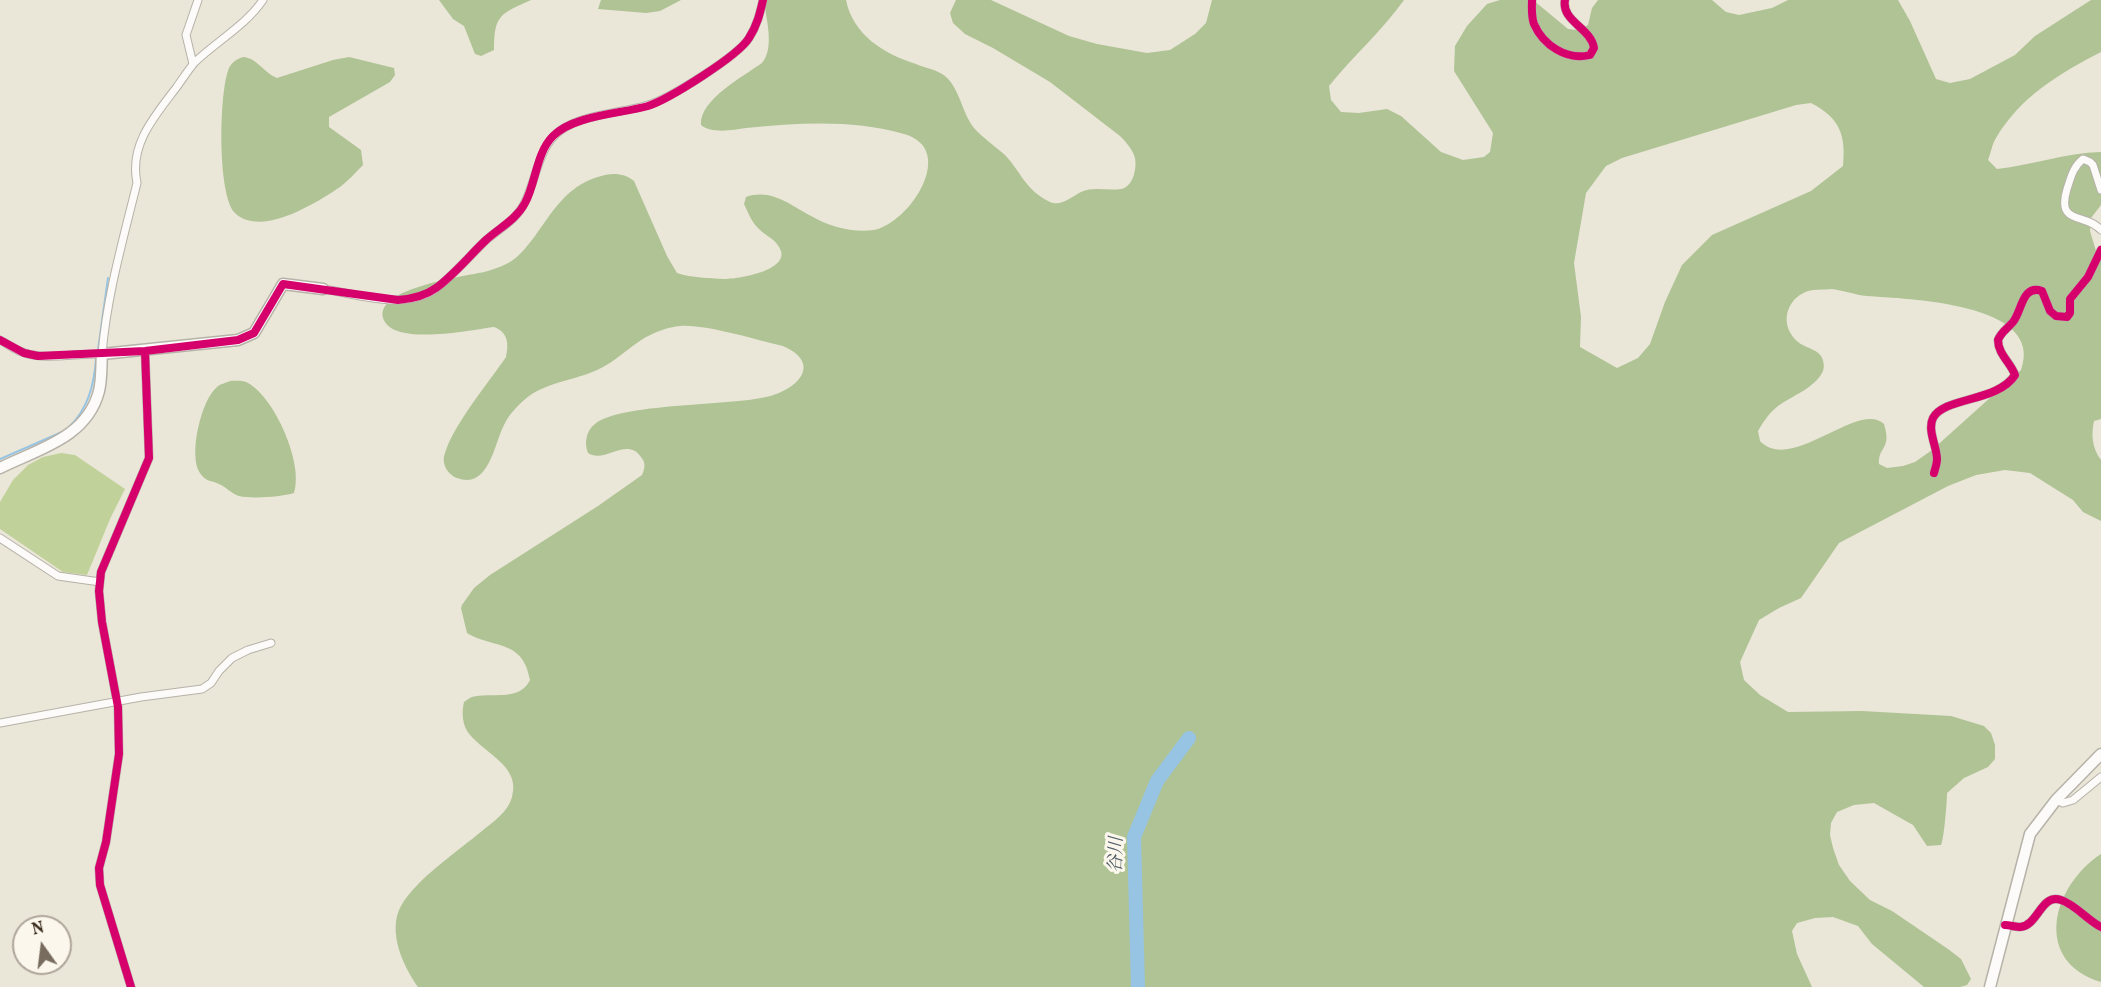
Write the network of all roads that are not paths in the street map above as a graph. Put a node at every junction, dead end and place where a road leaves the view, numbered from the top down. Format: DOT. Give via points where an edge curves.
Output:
graph roads {
  1 [pos="198,0"];
  2 [pos="263,0"];
  3 [pos="764,0"];
  4 [pos="1532,0"];
  5 [pos="1565,0"];
  6 [pos="193,64"];
  7 [pos="2101,190"];
  8 [pos="2101,230"];
  9 [pos="2101,250"];
  10 [pos="323,289"];
  11 [pos="0,340"];
  12 [pos="145,351"];
  13 [pos="102,354"];
  14 [pos="0,468"];
  15 [pos="1934,473"];
  16 [pos="0,538"];
  17 [pos="100,582"];
  18 [pos="271,643"];
  19 [pos="117,702"];
  20 [pos="0,723"];
  21 [pos="2101,754"];
  22 [pos="2101,777"];
  23 [pos="2056,800"];
  24 [pos="2006,925"];
  25 [pos="2101,927"];
  26 [pos="131,987"];
  27 [pos="1990,987"];
  1 -- 6 [label="street" via="186,35"];
  2 -- 6 [label="street" via="249,17"];
  3 -- 10 [label="street" via="758,22 740,50 682,88 662,100 583,121 553,136 545,147 525,203 514,219 437,287 417,297 398,300"];
  4 -- 5 [label="street" via="1534,23 1551,46 1572,56 1590,55 1593,40 1569,16"];
  6 -- 13 [label="street" via="152,121 138,150 136,183 112,281"];
  7 -- 8 [label="street" via="2093,165 2083,159 2073,170 2064,206 2071,215"];
  9 -- 15 [label="street" via="2088,277 2070,299 2067,317 2056,316 2050,310 2039,289 2026,294 2018,315 1998,340 2014,371 2011,381 1983,396 1942,409 1933,417 1937,460"];
  10 -- 12 [label="street" via="283,284 254,333 238,340"];
  11 -- 13 [label="street" via="38,356"];
  12 -- 13 [label="street"];
  12 -- 17 [label="street" via="149,459 107,554"];
  13 -- 14 [label="street" via="99,391 89,414 72,434"];
  16 -- 17 [label="street" via="58,576"];
  17 -- 19 [label="street" via="102,622"];
  18 -- 19 [label="street" via="232,658 202,689"];
  19 -- 20 [label="street"];
  19 -- 26 [label="street" via="119,754 99,868 100,885"];
  21 -- 23 [label="street"];
  22 -- 23 [label="street" via="2073,800"];
  23 -- 24 [label="street" via="2030,834"];
  24 -- 25 [label="street" via="2022,927 2031,922 2046,902 2056,899 2069,903"];
  24 -- 27 [label="street"];
}
